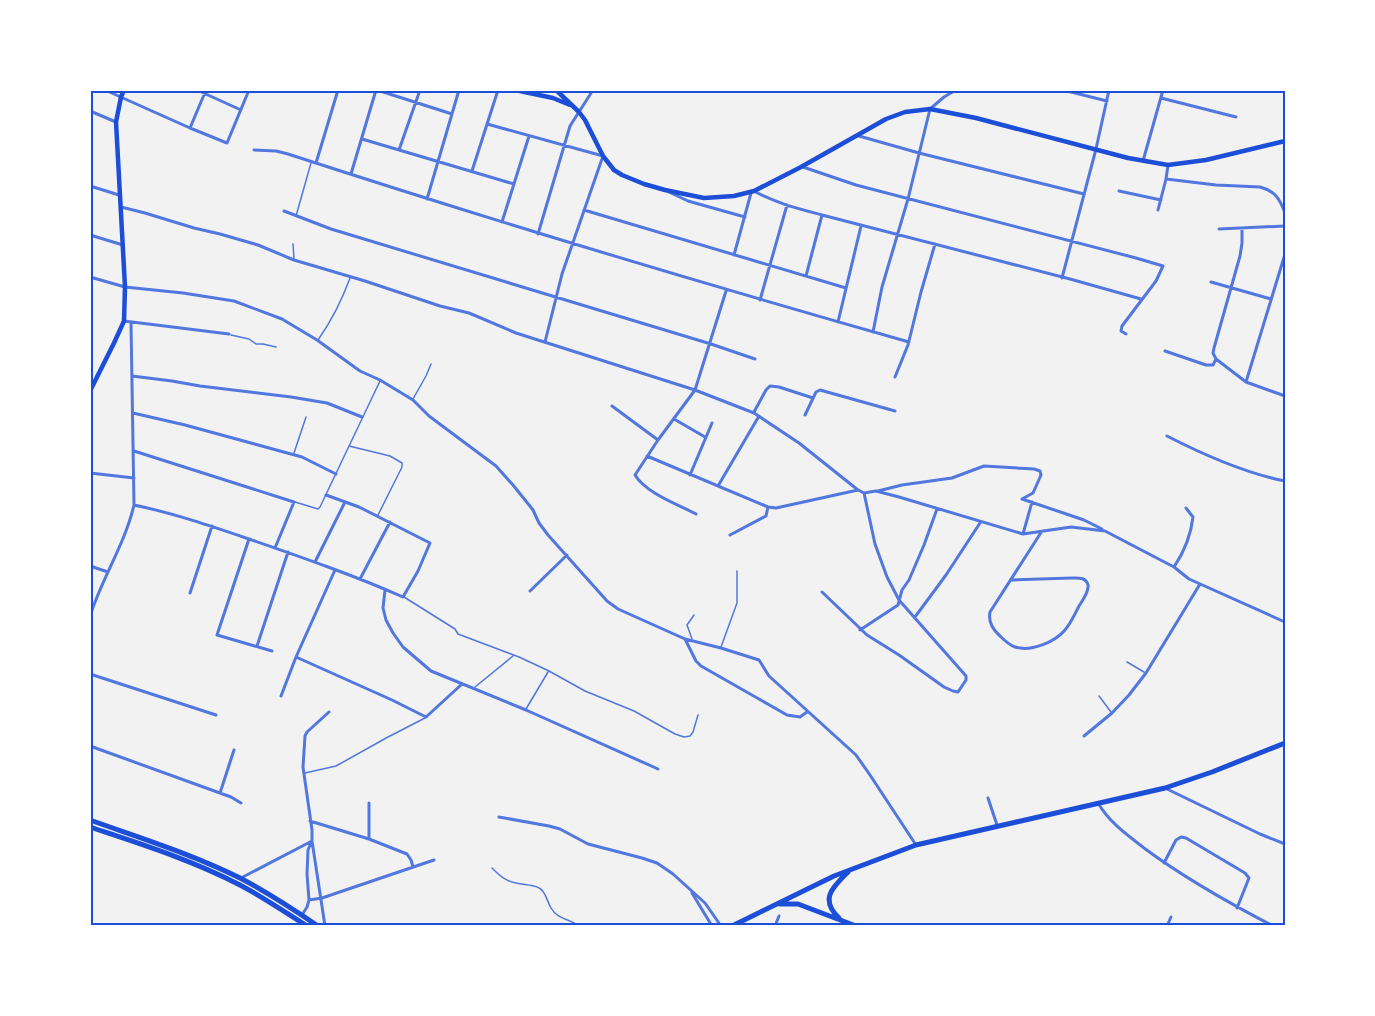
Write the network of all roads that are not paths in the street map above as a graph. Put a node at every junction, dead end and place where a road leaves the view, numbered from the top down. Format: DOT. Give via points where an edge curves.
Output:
graph roads {
  1 [pos="105,90"];
  2 [pos="124,90"];
  3 [pos="197,90"];
  4 [pos="249,90"];
  5 [pos="338,90"];
  6 [pos="376,90"];
  7 [pos="420,90"];
  8 [pos="459,90"];
  9 [pos="498,90"];
  10 [pos="515,90"];
  11 [pos="556,90"];
  12 [pos="593,90"];
  13 [pos="956,90"];
  14 [pos="1063,90"];
  15 [pos="1109,90"];
  16 [pos="1163,90"];
  17 [pos="205,92"];
  18 [pos="532,92"];
  19 [pos="121,97"];
  20 [pos="1161,98"];
  21 [pos="1107,101"];
  22 [pos="415,103"];
  23 [pos="573,106"];
  24 [pos="930,109"];
  25 [pos="241,110"];
  26 [pos="90,111"];
  27 [pos="579,112"];
  28 [pos="452,114"];
  29 [pos="1236,117"];
  30 [pos="116,122"];
  31 [pos="487,124"];
  32 [pos="190,128"];
  33 [pos="857,135"];
  34 [pos="529,136"];
  35 [pos="362,139"];
  36 [pos="1285,141"];
  37 [pos="564,147"];
  38 [pos="1096,149"];
  39 [pos="254,150"];
  40 [pos="399,150"];
  41 [pos="919,153"];
  42 [pos="603,156"];
  43 [pos="438,161"];
  44 [pos="1143,161"];
  45 [pos="314,163"];
  46 [pos="1168,165"];
  47 [pos="801,166"];
  48 [pos="472,172"];
  49 [pos="351,174"];
  50 [pos="1166,179"];
  51 [pos="513,184"];
  52 [pos="90,186"];
  53 [pos="665,190"];
  54 [pos="753,191"];
  55 [pos="1119,191"];
  56 [pos="1084,194"];
  57 [pos="119,195"];
  58 [pos="427,199"];
  59 [pos="908,199"];
  60 [pos="1161,200"];
  61 [pos="787,205"];
  62 [pos="121,207"];
  63 [pos="584,210"];
  64 [pos="1158,210"];
  65 [pos="284,211"];
  66 [pos="1285,213"];
  67 [pos="822,215"];
  68 [pos="295,216"];
  69 [pos="744,217"];
  70 [pos="502,222"];
  71 [pos="861,226"];
  72 [pos="1285,226"];
  73 [pos="1242,228"];
  74 [pos="1219,229"];
  75 [pos="538,234"];
  76 [pos="90,235"];
  77 [pos="898,235"];
  78 [pos="1072,242"];
  79 [pos="293,244"];
  80 [pos="573,244"];
  81 [pos="935,244"];
  82 [pos="123,245"];
  83 [pos="1285,254"];
  84 [pos="734,255"];
  85 [pos="294,260"];
  86 [pos="769,265"];
  87 [pos="806,276"];
  88 [pos="90,277"];
  89 [pos="350,277"];
  90 [pos="1062,278"];
  91 [pos="1211,282"];
  92 [pos="125,287"];
  93 [pos="1231,287"];
  94 [pos="846,288"];
  95 [pos="726,291"];
  96 [pos="556,297"];
  97 [pos="1141,299"];
  98 [pos="1271,299"];
  99 [pos="760,300"];
  100 [pos="123,321"];
  101 [pos="131,322"];
  102 [pos="838,322"];
  103 [pos="873,332"];
  104 [pos="229,334"];
  105 [pos="1126,334"];
  106 [pos="317,340"];
  107 [pos="545,342"];
  108 [pos="909,342"];
  109 [pos="711,344"];
  110 [pos="276,347"];
  111 [pos="1165,351"];
  112 [pos="755,359"];
  113 [pos="1216,359"];
  114 [pos="431,364"];
  115 [pos="132,376"];
  116 [pos="895,377"];
  117 [pos="380,380"];
  118 [pos="1246,382"];
  119 [pos="695,390"];
  120 [pos="90,391"];
  121 [pos="1285,396"];
  122 [pos="813,398"];
  123 [pos="413,400"];
  124 [pos="612,406"];
  125 [pos="895,411"];
  126 [pos="754,412"];
  127 [pos="133,413"];
  128 [pos="759,416"];
  129 [pos="805,416"];
  130 [pos="306,417"];
  131 [pos="362,417"];
  132 [pos="674,419"];
  133 [pos="712,423"];
  134 [pos="1167,436"];
  135 [pos="705,437"];
  136 [pos="658,440"];
  137 [pos="349,446"];
  138 [pos="134,451"];
  139 [pos="293,454"];
  140 [pos="647,456"];
  141 [pos="90,473"];
  142 [pos="336,474"];
  143 [pos="690,475"];
  144 [pos="134,478"];
  145 [pos="1285,481"];
  146 [pos="718,486"];
  147 [pos="858,490"];
  148 [pos="876,491"];
  149 [pos="864,493"];
  150 [pos="326,495"];
  151 [pos="294,502"];
  152 [pos="345,502"];
  153 [pos="1032,502"];
  154 [pos="134,504"];
  155 [pos="768,507"];
  156 [pos="1186,508"];
  157 [pos="937,509"];
  158 [pos="696,514"];
  159 [pos="377,516"];
  160 [pos="390,522"];
  161 [pos="981,523"];
  162 [pos="212,526"];
  163 [pos="1042,531"];
  164 [pos="1105,531"];
  165 [pos="1023,534"];
  166 [pos="730,535"];
  167 [pos="249,539"];
  168 [pos="275,548"];
  169 [pos="288,552"];
  170 [pos="567,555"];
  171 [pos="315,562"];
  172 [pos="90,566"];
  173 [pos="1174,567"];
  174 [pos="335,570"];
  175 [pos="737,571"];
  176 [pos="109,572"];
  177 [pos="360,579"];
  178 [pos="1011,580"];
  179 [pos="1200,584"];
  180 [pos="386,590"];
  181 [pos="530,591"];
  182 [pos="822,592"];
  183 [pos="190,593"];
  184 [pos="403,597"];
  185 [pos="899,600"];
  186 [pos="694,615"];
  187 [pos="90,616"];
  188 [pos="915,617"];
  189 [pos="1285,622"];
  190 [pos="860,630"];
  191 [pos="685,639"];
  192 [pos="692,640"];
  193 [pos="256,646"];
  194 [pos="721,648"];
  195 [pos="272,651"];
  196 [pos="514,655"];
  197 [pos="296,657"];
  198 [pos="1127,662"];
  199 [pos="549,671"];
  200 [pos="1146,673"];
  201 [pos="90,674"];
  202 [pos="462,684"];
  203 [pos="473,688"];
  204 [pos="281,696"];
  205 [pos="1099,696"];
  206 [pos="526,710"];
  207 [pos="328,712"];
  208 [pos="807,712"];
  209 [pos="1112,713"];
  210 [pos="216,715"];
  211 [pos="698,715"];
  212 [pos="426,717"];
  213 [pos="1084,736"];
  214 [pos="1285,743"];
  215 [pos="90,746"];
  216 [pos="234,750"];
  217 [pos="658,769"];
  218 [pos="304,774"];
  219 [pos="1165,788"];
  220 [pos="220,793"];
  221 [pos="988,798"];
  222 [pos="241,803"];
  223 [pos="369,803"];
  224 [pos="1098,803"];
  225 [pos="500,817"];
  226 [pos="90,820"];
  227 [pos="310,820"];
  228 [pos="997,825"];
  229 [pos="90,827"];
  230 [pos="369,839"];
  231 [pos="312,841"];
  232 [pos="1285,844"];
  233 [pos="916,845"];
  234 [pos="434,860"];
  235 [pos="1164,863"];
  236 [pos="413,867"];
  237 [pos="492,868"];
  238 [pos="849,871"];
  239 [pos="241,878"];
  240 [pos="691,892"];
  241 [pos="322,897"];
  242 [pos="309,900"];
  243 [pos="778,904"];
  244 [pos="1237,908"];
  245 [pos="302,915"];
  246 [pos="779,916"];
  247 [pos="1172,917"];
  248 [pos="841,919"];
  249 [pos="307,926"];
  250 [pos="318,926"];
  251 [pos="326,926"];
  252 [pos="579,926"];
  253 [pos="712,926"];
  254 [pos="721,926"];
  255 [pos="732,926"];
  256 [pos="775,926"];
  257 [pos="856,926"];
  258 [pos="1035,926"];
  259 [pos="1047,926"];
  260 [pos="1167,926"];
  261 [pos="1274,926"];
  1 -- 19 [label="street"];
  2 -- 19 [label="main road"];
  3 -- 17 [label="street"];
  4 -- 25 [label="street"];
  5 -- 45 [label="street"];
  6 -- 22 [label="street"];
  6 -- 35 [label="street"];
  7 -- 22 [label="street"];
  8 -- 28 [label="street"];
  9 -- 31 [label="street"];
  10 -- 18 [label="main road"];
  11 -- 23 [label="main road"];
  12 -- 27 [label="street"];
  13 -- 24 [label="street"];
  14 -- 21 [label="street"];
  15 -- 21 [label="street"];
  16 -- 20 [label="street"];
  17 -- 25 [label="street"];
  17 -- 32 [label="street"];
  18 -- 23 [label="main road"];
  19 -- 30 [label="main road"];
  19 -- 32 [label="street"];
  20 -- 29 [label="street"];
  20 -- 44 [label="street"];
  21 -- 38 [label="street"];
  22 -- 28 [label="street"];
  22 -- 40 [label="street"];
  23 -- 27 [label="main road"];
  24 -- 33 [label="main road" via="895,115"];
  24 -- 38 [label="main road"];
  24 -- 41 [label="street"];
  25 -- 32 [label="street" via="227,143"];
  26 -- 30 [label="street"];
  27 -- 37 [label="street"];
  27 -- 42 [label="main road"];
  28 -- 43 [label="street"];
  30 -- 57 [label="main road"];
  31 -- 34 [label="street"];
  31 -- 48 [label="street"];
  33 -- 41 [label="street"];
  33 -- 47 [label="main road"];
  34 -- 37 [label="street"];
  34 -- 51 [label="street"];
  35 -- 40 [label="street"];
  35 -- 49 [label="street"];
  36 -- 46 [label="main road"];
  37 -- 42 [label="street"];
  37 -- 75 [label="street"];
  38 -- 44 [label="main road"];
  38 -- 56 [label="street"];
  39 -- 45 [label="street" via="276,151"];
  40 -- 43 [label="street"];
  41 -- 56 [label="street"];
  41 -- 59 [label="street"];
  42 -- 53 [label="main road" via="622,175"];
  42 -- 63 [label="street"];
  43 -- 48 [label="street"];
  43 -- 58 [label="street"];
  44 -- 46 [label="main road"];
  45 -- 49 [label="street"];
  45 -- 68 [label="lane"];
  46 -- 50 [label="street"];
  47 -- 54 [label="main road"];
  47 -- 59 [label="street"];
  48 -- 51 [label="street"];
  49 -- 58 [label="street"];
  50 -- 60 [label="street"];
  50 -- 66 [label="street" via="1260,187 1278,197"];
  51 -- 70 [label="street"];
  52 -- 57 [label="street"];
  53 -- 54 [label="main road" via="704,198"];
  53 -- 69 [label="street"];
  54 -- 61 [label="street"];
  54 -- 69 [label="street"];
  55 -- 60 [label="street"];
  56 -- 78 [label="street"];
  57 -- 62 [label="main road"];
  58 -- 70 [label="street"];
  59 -- 77 [label="street"];
  59 -- 78 [label="street"];
  60 -- 64 [label="street"];
  61 -- 67 [label="street"];
  61 -- 86 [label="street"];
  62 -- 82 [label="main road"];
  62 -- 85 [label="street" via="258,245"];
  63 -- 80 [label="street"];
  63 -- 84 [label="street"];
  65 -- 68 [label="street"];
  67 -- 71 [label="street"];
  67 -- 87 [label="street"];
  68 -- 96 [label="street"];
  69 -- 84 [label="street"];
  70 -- 75 [label="street"];
  71 -- 77 [label="street"];
  71 -- 94 [label="street"];
  72 -- 73 [label="street"];
  73 -- 74 [label="street"];
  73 -- 93 [label="street" via="1240,256"];
  75 -- 80 [label="street"];
  76 -- 82 [label="street"];
  77 -- 81 [label="street"];
  77 -- 103 [label="street"];
  78 -- 90 [label="street"];
  78 -- 97 [label="street" via="1163,266"];
  79 -- 85 [label="lane"];
  80 -- 95 [label="street"];
  80 -- 96 [label="street"];
  81 -- 90 [label="street"];
  81 -- 108 [label="street"];
  82 -- 92 [label="main road"];
  83 -- 98 [label="street"];
  84 -- 86 [label="street"];
  85 -- 89 [label="street"];
  86 -- 87 [label="street"];
  86 -- 99 [label="street"];
  87 -- 94 [label="street"];
  88 -- 92 [label="street"];
  89 -- 106 [label="lane" via="334,315"];
  89 -- 107 [label="street" via="469,313"];
  90 -- 97 [label="street"];
  91 -- 93 [label="street"];
  92 -- 100 [label="main road"];
  92 -- 106 [label="street" via="234,301 282,319"];
  93 -- 98 [label="street"];
  93 -- 113 [label="street" via="1214,348"];
  94 -- 102 [label="street"];
  95 -- 99 [label="street"];
  95 -- 109 [label="street"];
  96 -- 107 [label="street"];
  96 -- 109 [label="street"];
  97 -- 105 [label="street" via="1121,328"];
  98 -- 118 [label="street"];
  99 -- 102 [label="street"];
  100 -- 101 [label="street"];
  100 -- 120 [label="main road"];
  101 -- 104 [label="street"];
  101 -- 115 [label="street"];
  102 -- 103 [label="street"];
  103 -- 108 [label="street"];
  104 -- 110 [label="lane"];
  106 -- 117 [label="street" via="360,371"];
  107 -- 119 [label="street"];
  108 -- 116 [label="street"];
  109 -- 112 [label="street"];
  109 -- 119 [label="street"];
  111 -- 113 [label="street" via="1206,365 1213,365"];
  113 -- 118 [label="street"];
  114 -- 123 [label="lane"];
  115 -- 127 [label="street"];
  115 -- 131 [label="street" via="316,401"];
  117 -- 123 [label="street"];
  117 -- 131 [label="lane"];
  118 -- 121 [label="street"];
  119 -- 126 [label="street"];
  119 -- 132 [label="street"];
  122 -- 125 [label="street" via="822,390"];
  122 -- 126 [label="street" via="770,386"];
  122 -- 129 [label="street"];
  123 -- 170 [label="street" via="496,466 533,510 548,536"];
  124 -- 136 [label="street"];
  126 -- 128 [label="street"];
  127 -- 138 [label="street"];
  127 -- 139 [label="street"];
  128 -- 146 [label="street"];
  128 -- 147 [label="street"];
  130 -- 139 [label="lane"];
  131 -- 137 [label="lane"];
  132 -- 135 [label="street"];
  132 -- 136 [label="street"];
  133 -- 135 [label="street"];
  134 -- 145 [label="street" via="1219,460"];
  135 -- 143 [label="street"];
  136 -- 140 [label="street"];
  137 -- 142 [label="lane"];
  137 -- 159 [label="lane" via="399,460 403,465"];
  138 -- 144 [label="street"];
  138 -- 151 [label="street"];
  139 -- 142 [label="street"];
  140 -- 143 [label="street"];
  140 -- 158 [label="street" via="635,476 648,488"];
  141 -- 144 [label="street"];
  142 -- 150 [label="lane"];
  143 -- 146 [label="street"];
  144 -- 154 [label="street"];
  146 -- 155 [label="street"];
  147 -- 149 [label="street"];
  147 -- 155 [label="street" via="785,507"];
  148 -- 149 [label="street"];
  148 -- 153 [label="street" via="952,478 984,466 1034,469 1041,473 1040,480 1033,493 1022,499"];
  148 -- 157 [label="street"];
  149 -- 185 [label="street" via="875,544"];
  150 -- 151 [label="lane" via="318,509"];
  150 -- 152 [label="street"];
  151 -- 168 [label="street"];
  152 -- 159 [label="street"];
  152 -- 171 [label="street"];
  153 -- 164 [label="street"];
  153 -- 165 [label="street"];
  154 -- 162 [label="street"];
  154 -- 176 [label="street"];
  155 -- 166 [label="street" via="766,516"];
  156 -- 173 [label="street" via="1194,517"];
  157 -- 161 [label="street"];
  157 -- 185 [label="street"];
  159 -- 160 [label="street"];
  160 -- 177 [label="street"];
  160 -- 184 [label="street" via="430,543"];
  161 -- 165 [label="street"];
  161 -- 188 [label="street"];
  162 -- 167 [label="street"];
  162 -- 183 [label="street"];
  163 -- 164 [label="street" via="1071,527"];
  163 -- 165 [label="street"];
  163 -- 178 [label="street"];
  164 -- 173 [label="street"];
  167 -- 168 [label="street"];
  167 -- 193 [label="street" via="217,635"];
  168 -- 169 [label="street"];
  169 -- 171 [label="street"];
  169 -- 193 [label="street"];
  170 -- 181 [label="street"];
  170 -- 191 [label="street" via="618,609"];
  171 -- 174 [label="street"];
  172 -- 176 [label="street"];
  173 -- 179 [label="street"];
  174 -- 177 [label="street"];
  174 -- 197 [label="street"];
  175 -- 194 [label="lane" via="737,603"];
  176 -- 187 [label="street"];
  177 -- 180 [label="street"];
  178 -- 178 [label="street" via="1081,578 1088,589 1064,631 1052,641 1021,648 1002,639 989,618"];
  179 -- 189 [label="street"];
  179 -- 200 [label="street"];
  180 -- 184 [label="street"];
  180 -- 202 [label="street" via="386,620 403,646 430,671"];
  182 -- 190 [label="street"];
  184 -- 196 [label="lane" via="458,634"];
  185 -- 188 [label="street"];
  185 -- 190 [label="street" via="898,605"];
  186 -- 192 [label="lane" via="687,625"];
  188 -- 190 [label="street" via="966,676 959,691 944,687"];
  191 -- 192 [label="street"];
  191 -- 208 [label="street" via="701,666 787,715 800,717"];
  192 -- 194 [label="street"];
  193 -- 195 [label="street"];
  194 -- 208 [label="street" via="759,660 769,676"];
  196 -- 199 [label="lane"];
  196 -- 203 [label="lane"];
  197 -- 204 [label="street"];
  197 -- 212 [label="street"];
  198 -- 200 [label="lane"];
  199 -- 206 [label="lane"];
  199 -- 211 [label="lane" via="675,734 692,734"];
  200 -- 209 [label="street"];
  201 -- 210 [label="street"];
  202 -- 203 [label="street"];
  202 -- 212 [label="street"];
  203 -- 206 [label="street"];
  205 -- 209 [label="lane"];
  206 -- 217 [label="street"];
  207 -- 218 [label="street" via="305,736"];
  208 -- 233 [label="street" via="856,755"];
  209 -- 213 [label="street"];
  212 -- 218 [label="lane" via="336,766"];
  214 -- 219 [label="main road"];
  215 -- 220 [label="street"];
  216 -- 220 [label="street"];
  218 -- 227 [label="street"];
  219 -- 224 [label="main road"];
  219 -- 232 [label="street"];
  220 -- 222 [label="street"];
  221 -- 228 [label="street"];
  223 -- 230 [label="street"];
  224 -- 228 [label="main road"];
  224 -- 235 [label="street" via="1118,828"];
  225 -- 240 [label="street" via="560,829 588,844 657,863"];
  226 -- 239 [label="main road"];
  227 -- 230 [label="street"];
  227 -- 231 [label="street"];
  228 -- 233 [label="main road"];
  229 -- 249 [label="main road" via="210,871"];
  230 -- 236 [label="street" via="406,854"];
  231 -- 239 [label="street"];
  231 -- 241 [label="street"];
  231 -- 242 [label="street" via="308,850"];
  233 -- 238 [label="main road"];
  234 -- 236 [label="street"];
  235 -- 244 [label="street"];
  235 -- 244 [label="street" via="1181,837 1245,873 1249,878"];
  236 -- 241 [label="street"];
  237 -- 252 [label="lane" via="514,883 540,888 557,916"];
  238 -- 243 [label="main road"];
  238 -- 248 [label="main road" via="832,887 829,899 832,910"];
  239 -- 245 [label="main road"];
  240 -- 253 [label="street"];
  240 -- 254 [label="street" via="711,910"];
  241 -- 242 [label="street"];
  241 -- 251 [label="street"];
  242 -- 245 [label="street"];
  243 -- 248 [label="main road" via="798,904"];
  243 -- 255 [label="main road"];
  244 -- 261 [label="street"];
  245 -- 250 [label="main road"];
  246 -- 256 [label="street"];
  247 -- 260 [label="street"];
  248 -- 257 [label="main road"];
  258 -- 259 [label="street"];
}
